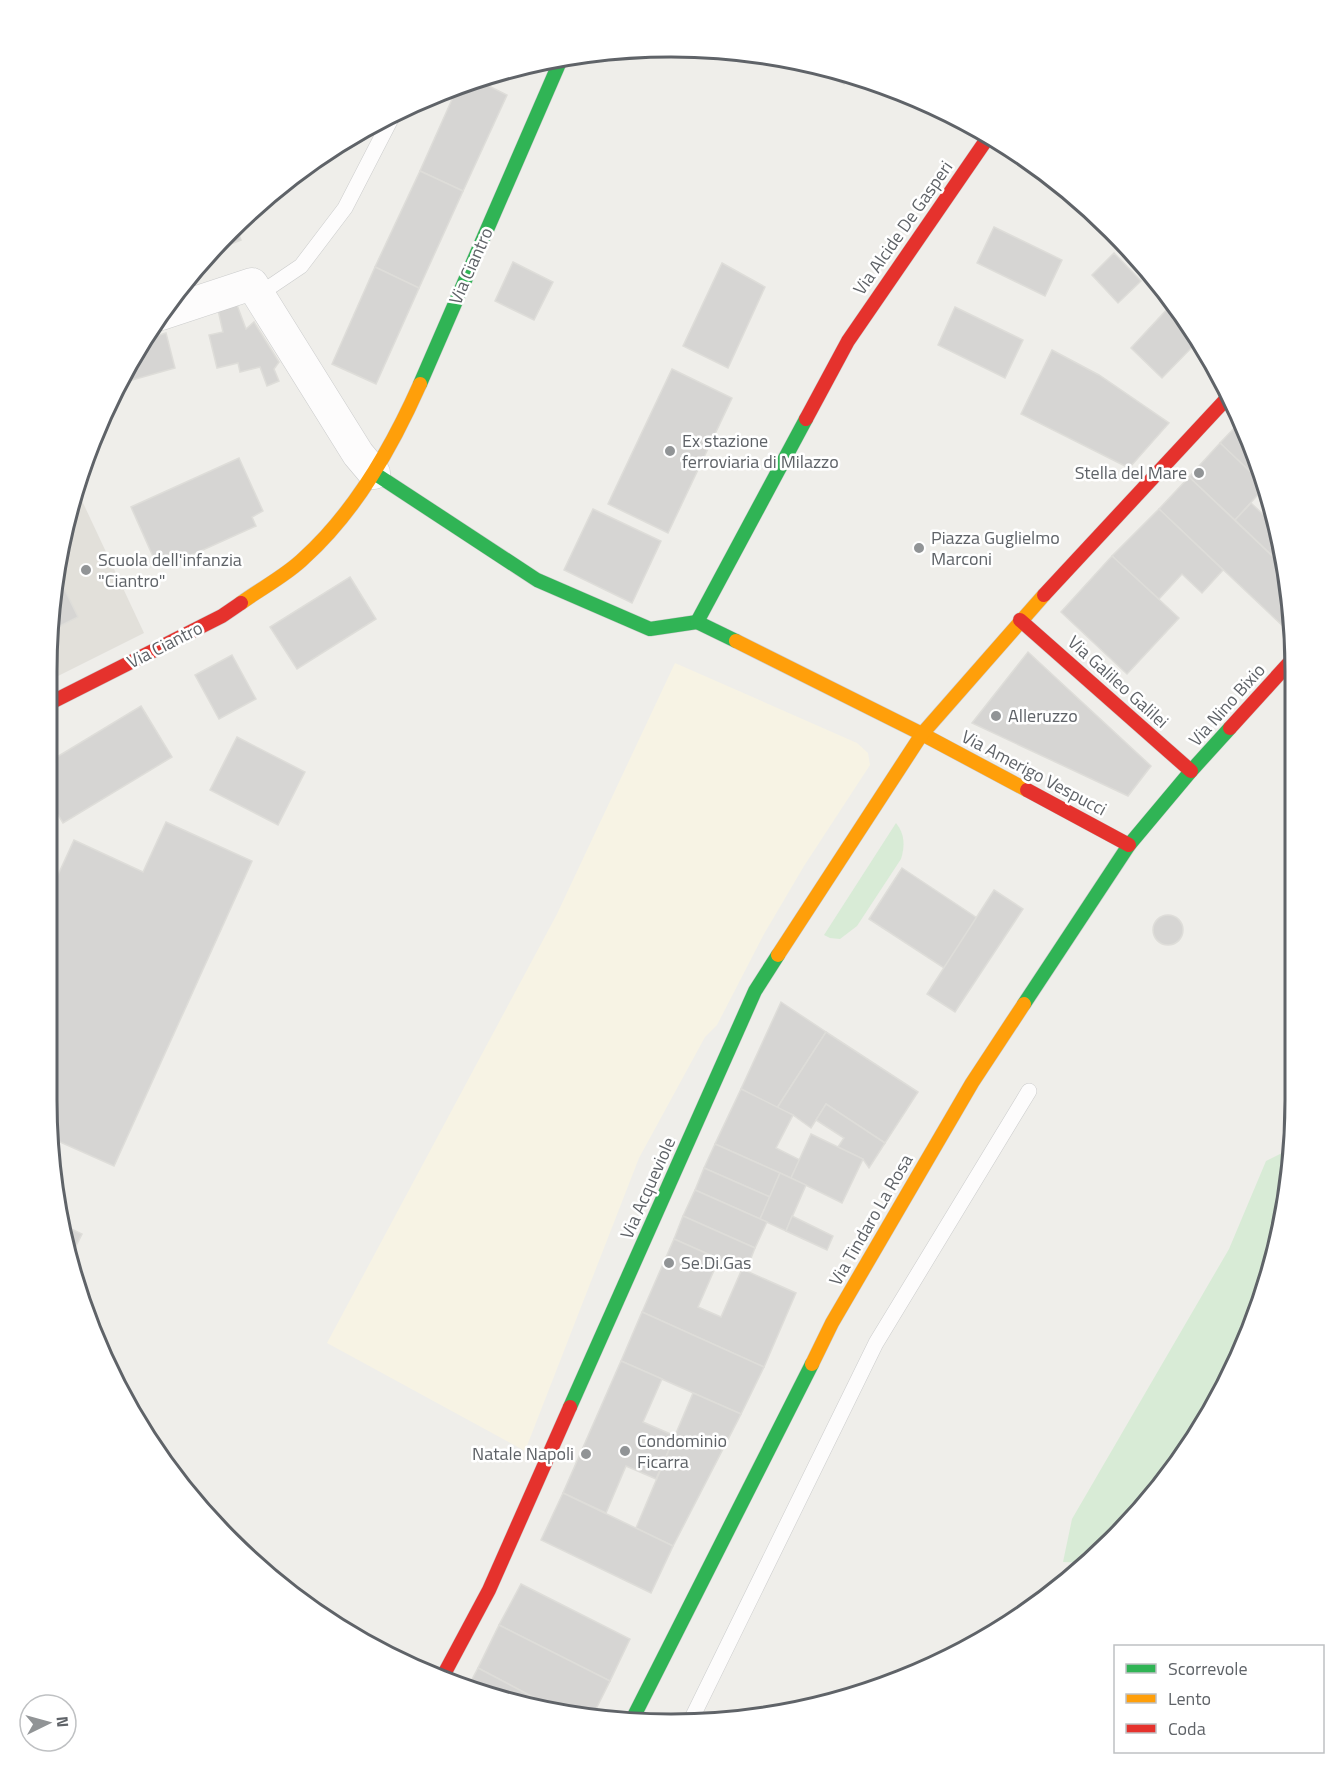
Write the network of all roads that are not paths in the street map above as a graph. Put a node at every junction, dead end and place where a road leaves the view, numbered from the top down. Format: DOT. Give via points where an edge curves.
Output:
graph roads {
  1 [pos="556,68"];
  2 [pos="387,126"];
  3 [pos="984,143"];
  4 [pos="258,295"];
  5 [pos="175,309"];
  6 [pos="1223,401"];
  7 [pos="374,472"];
  8 [pos="1020,620"];
  9 [pos="697,622"];
  10 [pos="1285,668"];
  11 [pos="57,699"];
  12 [pos="922,734"];
  13 [pos="1191,771"];
  14 [pos="1129,845"];
  15 [pos="1029,1091"];
  16 [pos="446,1671"];
  17 [pos="635,1713"];
  18 [pos="694,1713"];
  1 -- 7 [label="main road, Via Ciantro" via="415,394"];
  2 -- 4 [label="lane" via="345,208 302,266"];
  3 -- 9 [label="main road, Via Alcide De Gasperi" via="848,341"];
  4 -- 5 [label="street" via="252,284"];
  4 -- 7 [label="street" via="358,454"];
  6 -- 8 [label="main road, Via Acqueviole"];
  7 -- 9 [label="main road" via="537,580 650,629"];
  7 -- 11 [label="main road, Via Ciantro" via="340,522 303,560 222,616"];
  8 -- 12 [label="main road, Via Acqueviole"];
  8 -- 13 [label="main road, Via Galileo Galilei"];
  9 -- 12 [label="main road, Via Amerigo Vespucci"];
  10 -- 13 [label="main road, Via Nino Bixio"];
  12 -- 14 [label="main road, Via Amerigo Vespucci"];
  12 -- 16 [label="main road, Via Acqueviole" via="755,991 489,1590"];
  13 -- 14 [label="main road, Via Tindaro La Rosa"];
  14 -- 17 [label="main road, Via Tindaro La Rosa" via="972,1083 832,1323"];
  15 -- 18 [label="lane" via="876,1343"];
}
